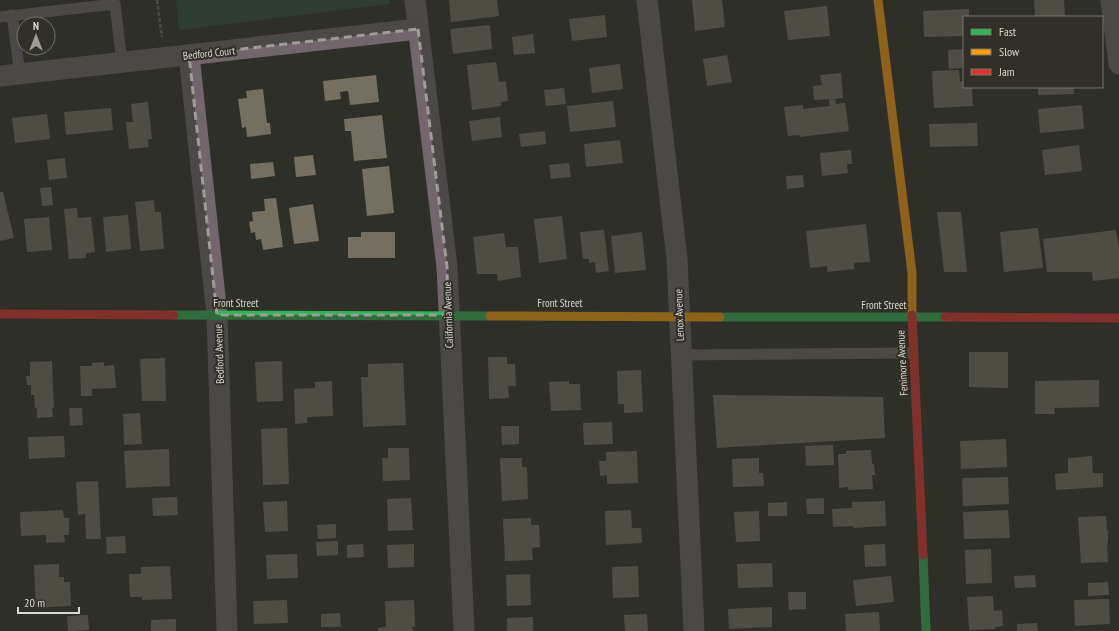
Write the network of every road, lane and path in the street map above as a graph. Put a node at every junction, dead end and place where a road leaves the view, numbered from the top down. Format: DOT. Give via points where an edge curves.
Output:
graph roads {
  1 [pos="157,0"];
  2 [pos="415,0"];
  3 [pos="647,0"];
  4 [pos="878,0"];
  5 [pos="1112,0"];
  6 [pos="93,3"];
  7 [pos="12,15"];
  8 [pos="0,17"];
  9 [pos="418,29"];
  10 [pos="162,42"];
  11 [pos="189,55"];
  12 [pos="122,63"];
  13 [pos="1119,64"];
  14 [pos="10,75"];
  15 [pos="0,314"];
  16 [pos="217,315"];
  17 [pos="448,315"];
  18 [pos="679,316"];
  19 [pos="912,318"];
  20 [pos="1119,318"];
  21 [pos="913,352"];
  22 [pos="681,355"];
  23 [pos="227,631"];
  24 [pos="464,631"];
  25 [pos="694,631"];
  26 [pos="926,631"];
  1 -- 10 [label="path"];
  2 -- 9 [label="street, California Avenue"];
  3 -- 18 [label="street, Lenox Avenue" via="677,259"];
  4 -- 19 [label="main road, Fenimore Avenue" via="912,273"];
  5 -- 13 [label="street"];
  6 -- 7 [label="lane"];
  6 -- 12 [label="lane" via="115,4"];
  7 -- 8 [label="lane"];
  7 -- 14 [label="lane"];
  9 -- 11 [label="street, Bedford Court"];
  9 -- 17 [label="street, California Avenue" via="447,267"];
  11 -- 12 [label="street, Bedford Court"];
  11 -- 16 [label="street, Bedford Avenue"];
  12 -- 14 [label="street, Bedford Court"];
  15 -- 16 [label="main road, Front Street"];
  16 -- 17 [label="main road, Front Street"];
  16 -- 23 [label="street, Bedford Avenue"];
  17 -- 18 [label="main road, Front Street"];
  17 -- 24 [label="street, California Avenue"];
  18 -- 19 [label="main road, Front Street"];
  18 -- 22 [label="street, Lenox Avenue"];
  19 -- 20 [label="main road, Front Street"];
  19 -- 21 [label="main road, Fenimore Avenue"];
  21 -- 22 [label="lane"];
  21 -- 26 [label="main road, Fenimore Avenue"];
  22 -- 25 [label="street, Lenox Avenue"];
}
